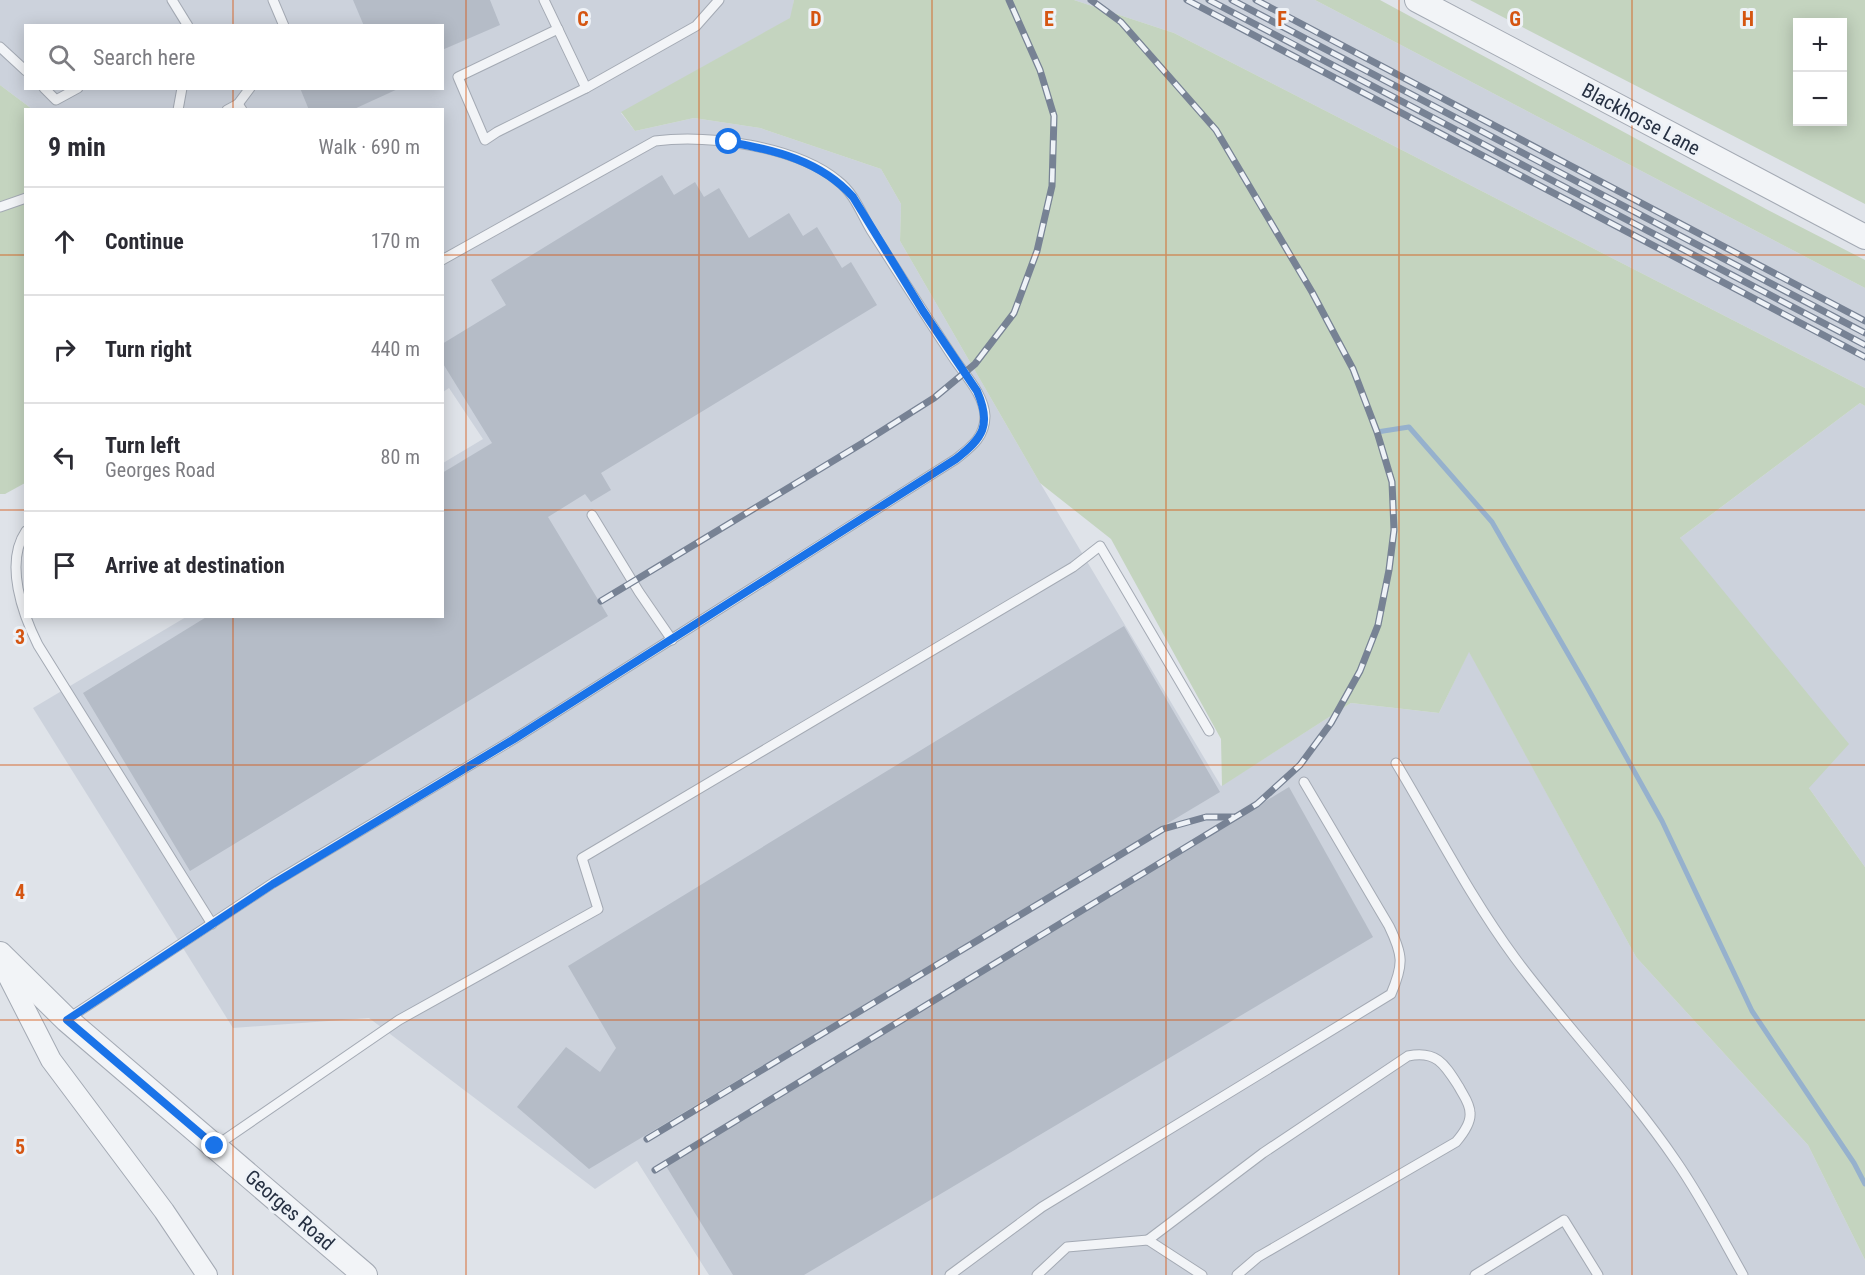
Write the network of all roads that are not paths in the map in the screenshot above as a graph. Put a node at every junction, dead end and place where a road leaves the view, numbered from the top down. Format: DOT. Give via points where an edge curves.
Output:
graph roads {
  1 [pos="172,0"];
  2 [pos="273,0"];
  3 [pos="544,0"];
  4 [pos="719,0"];
  5 [pos="1417,0"];
  6 [pos="187,24"];
  7 [pos="283,24"];
  8 [pos="558,29"];
  9 [pos="0,47"];
  10 [pos="24,69"];
  11 [pos="586,88"];
  12 [pos="46,90"];
  13 [pos="74,90"];
  14 [pos="182,90"];
  15 [pos="249,90"];
  16 [pos="240,107"];
  17 [pos="178,108"];
  18 [pos="24,199"];
  19 [pos="0,207"];
  20 [pos="1865,237"];
  21 [pos="444,259"];
  22 [pos="592,515"];
  23 [pos="24,534"];
  24 [pos="24,614"];
  25 [pos="26,618"];
  26 [pos="672,640"];
  27 [pos="1209,731"];
  28 [pos="1396,764"];
  29 [pos="1304,782"];
  30 [pos="212,924"];
  31 [pos="0,954"];
  32 [pos="0,960"];
  33 [pos="67,1020"];
  34 [pos="215,1146"];
  35 [pos="1148,1240"];
  36 [pos="207,1275"];
  37 [pos="365,1275"];
  38 [pos="950,1275"];
  39 [pos="1037,1275"];
  40 [pos="1202,1275"];
  41 [pos="1237,1275"];
  42 [pos="1475,1275"];
  43 [pos="1598,1275"];
  44 [pos="1743,1275"];
  1 -- 6 [label="lane"];
  2 -- 7 [label="lane"];
  3 -- 8 [label="lane"];
  4 -- 11 [label="lane" via="696,26"];
  5 -- 20 [label="street, Blackhorse Lane"];
  8 -- 11 [label="lane"];
  8 -- 11 [label="lane" via="458,77 485,140"];
  9 -- 10 [label="lane"];
  12 -- 13 [label="lane" via="56,100"];
  14 -- 17 [label="lane"];
  15 -- 16 [label="lane"];
  18 -- 19 [label="lane"];
  21 -- 26 [label="lane" via="655,141 706,138 759,147 811,165 839,181 977,391 985,417 982,433 974,445"];
  22 -- 26 [label="lane"];
  23 -- 24 [label="lane" via="17,555 17,577"];
  25 -- 30 [label="lane" via="44,655"];
  26 -- 30 [label="lane"];
  27 -- 34 [label="lane" via="1100,546 1063,573 582,858 598,909 399,1020"];
  28 -- 44 [label="lane" via="1484,913 1676,1160"];
  29 -- 38 [label="lane" via="1401,950 1399,975 1391,994 1042,1207"];
  30 -- 33 [label="lane"];
  31 -- 33 [label="street, Georges Road"];
  32 -- 36 [label="street" via="51,1060"];
  33 -- 34 [label="street, Georges Road"];
  34 -- 37 [label="street, Georges Road"];
  35 -- 39 [label="lane" via="1067,1247"];
  35 -- 40 [label="lane"];
  35 -- 41 [label="lane" via="1263,1153 1408,1056 1418,1054 1445,1064 1471,1114 1456,1142 1258,1257"];
  42 -- 43 [label="lane" via="1564,1220"];
}
